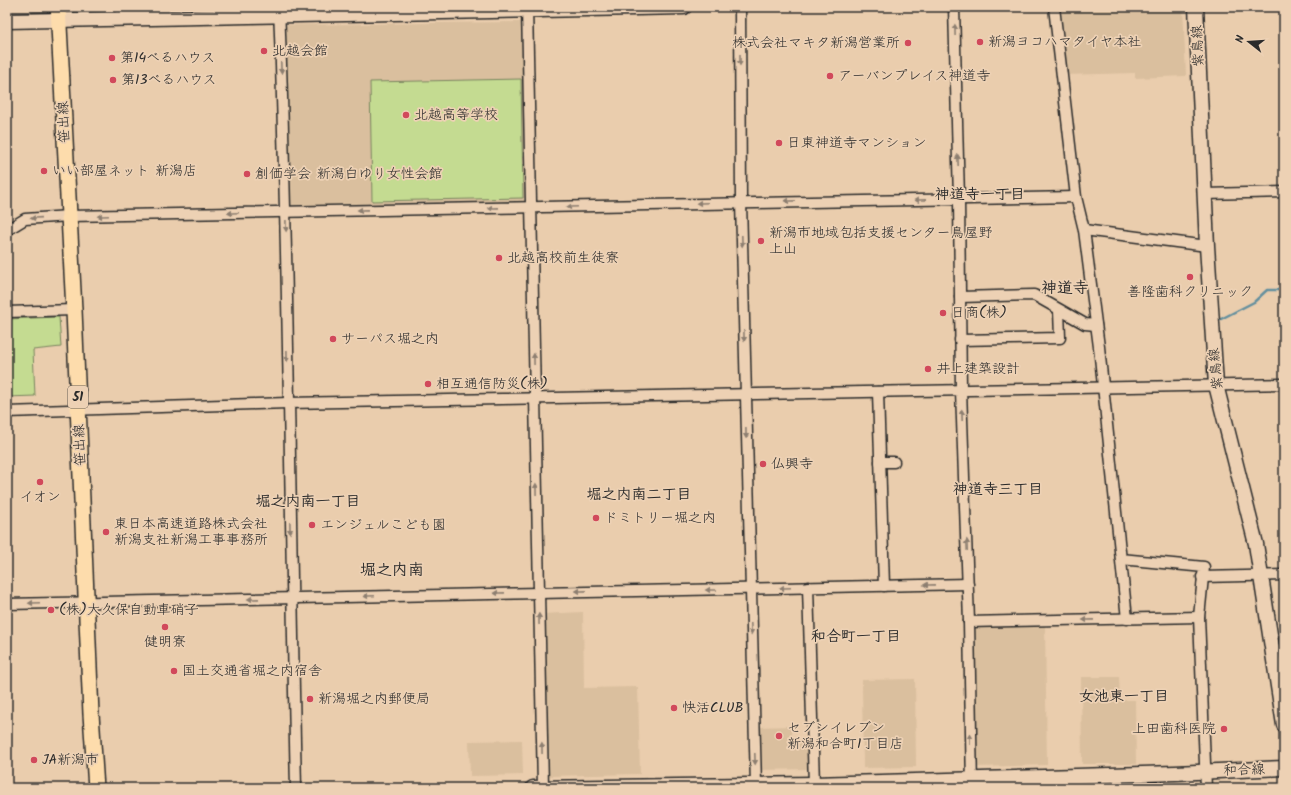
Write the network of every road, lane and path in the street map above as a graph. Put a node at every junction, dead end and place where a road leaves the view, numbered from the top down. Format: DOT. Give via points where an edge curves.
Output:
graph roads {
  1 [pos="684,7"];
  2 [pos="740,7"];
  3 [pos="954,7"];
  4 [pos="1054,7"];
  5 [pos="1196,7"];
  6 [pos="464,9"];
  7 [pos="527,9"];
  8 [pos="417,10"];
  9 [pos="279,11"];
  10 [pos="327,11"];
  11 [pos="159,12"];
  12 [pos="59,13"];
  13 [pos="122,13"];
  14 [pos="7,21"];
  15 [pos="1284,192"];
  16 [pos="1205,194"];
  17 [pos="1076,197"];
  18 [pos="959,199"];
  19 [pos="741,202"];
  20 [pos="532,208"];
  21 [pos="286,211"];
  22 [pos="69,216"];
  23 [pos="7,230"];
  24 [pos="1084,230"];
  25 [pos="1207,246"];
  26 [pos="960,297"];
  27 [pos="74,310"];
  28 [pos="1059,310"];
  29 [pos="7,312"];
  30 [pos="1096,325"];
  31 [pos="960,340"];
  32 [pos="1284,384"];
  33 [pos="1216,385"];
  34 [pos="1104,388"];
  35 [pos="961,390"];
  36 [pos="878,392"];
  37 [pos="746,394"];
  38 [pos="535,398"];
  39 [pos="288,403"];
  40 [pos="78,408"];
  41 [pos="7,412"];
  42 [pos="880,462"];
  43 [pos="894,462"];
  44 [pos="1121,559"];
  45 [pos="1284,575"];
  46 [pos="1202,577"];
  47 [pos="1262,577"];
  48 [pos="968,584"];
  49 [pos="884,586"];
  50 [pos="808,588"];
  51 [pos="750,590"];
  52 [pos="538,592"];
  53 [pos="292,598"];
  54 [pos="87,601"];
  55 [pos="7,604"];
  56 [pos="1199,617"];
  57 [pos="1127,619"];
  58 [pos="969,622"];
  59 [pos="1284,725"];
  60 [pos="1284,768"];
  61 [pos="1206,772"];
  62 [pos="971,783"];
  63 [pos="814,784"];
  64 [pos="756,785"];
  65 [pos="778,786"];
  66 [pos="96,788"];
  67 [pos="296,788"];
  68 [pos="533,788"];
  69 [pos="543,788"];
  70 [pos="578,788"];
  71 [pos="1206,788"];
  1 -- 7 [label="street"];
  2 -- 19 [label="street, one-way"];
  18 -- 3 [label="street, one-way"];
  4 -- 17 [label="street"];
  5 -- 16 [label="street, 紫鳥線"];
  6 -- 7 [label="street"];
  6 -- 8 [label="street"];
  7 -- 20 [label="street"];
  8 -- 10 [label="street"];
  9 -- 10 [label="street"];
  9 -- 11 [label="street"];
  9 -- 21 [label="street, one-way"];
  11 -- 13 [label="street"];
  12 -- 13 [label="street"];
  12 -- 14 [label="street"];
  12 -- 22 [label="main road, 笹出線 / 51"];
  15 -- 16 [label="street"];
  16 -- 25 [label="street, 紫鳥線"];
  17 -- 18 [label="street"];
  17 -- 24 [label="street"];
  18 -- 19 [label="street, one-way"];
  18 -- 26 [label="street"];
  19 -- 20 [label="street, one-way"];
  19 -- 37 [label="street, one-way"];
  20 -- 21 [label="street, one-way"];
  38 -- 20 [label="street, one-way"];
  21 -- 22 [label="street, one-way"];
  21 -- 39 [label="street, one-way"];
  22 -- 23 [label="street, one-way" via="25,219"];
  22 -- 27 [label="main road, 笹出線 / 51"];
  24 -- 25 [label="street"];
  24 -- 30 [label="street"];
  25 -- 33 [label="street, 紫鳥線"];
  26 -- 28 [label="street" via="1034,295"];
  26 -- 31 [label="street"];
  27 -- 29 [label="street"];
  27 -- 40 [label="main road, 笹出線 / 51"];
  28 -- 30 [label="street" via="1085,324"];
  28 -- 31 [label="street" via="1060,338"];
  30 -- 34 [label="street"];
  31 -- 35 [label="street"];
  32 -- 33 [label="street"];
  33 -- 34 [label="street"];
  33 -- 47 [label="street, 紫鳥線"];
  34 -- 35 [label="street"];
  34 -- 44 [label="street"];
  35 -- 36 [label="street"];
  48 -- 35 [label="street, one-way"];
  36 -- 37 [label="street"];
  36 -- 42 [label="street"];
  37 -- 38 [label="street"];
  37 -- 51 [label="street, one-way"];
  38 -- 39 [label="street"];
  52 -- 38 [label="street, one-way"];
  39 -- 40 [label="street"];
  39 -- 53 [label="street, one-way"];
  40 -- 41 [label="street"];
  40 -- 54 [label="main road, 笹出線 / 51"];
  42 -- 43 [label="street"];
  42 -- 49 [label="street"];
  44 -- 46 [label="street" via="1204,567"];
  44 -- 57 [label="street"];
  45 -- 47 [label="street"];
  46 -- 47 [label="street"];
  46 -- 56 [label="street"];
  47 -- 59 [label="street, 紫鳥線"];
  48 -- 49 [label="street, one-way"];
  48 -- 58 [label="street"];
  49 -- 50 [label="street"];
  50 -- 51 [label="street, one-way"];
  50 -- 63 [label="street"];
  51 -- 52 [label="street, one-way"];
  51 -- 64 [label="street, one-way"];
  52 -- 53 [label="street, one-way"];
  69 -- 52 [label="street, one-way"];
  53 -- 54 [label="street, one-way"];
  53 -- 67 [label="street"];
  54 -- 55 [label="street, one-way"];
  54 -- 66 [label="main road, 笹出線 / 51"];
  56 -- 57 [label="street"];
  56 -- 61 [label="street"];
  57 -- 58 [label="street, one-way"];
  62 -- 58 [label="street, one-way"];
  60 -- 61 [label="street, 和合線"];
  61 -- 62 [label="street, 和合線"];
  61 -- 71 [label="street"];
  62 -- 63 [label="street, 和合線"];
  63 -- 65 [label="street, 和合線"];
  64 -- 65 [label="street, 和合線"];
  64 -- 70 [label="street, 和合線"];
  68 -- 69 [label="street, 和合線"];
  69 -- 70 [label="street, 和合線"];
}
